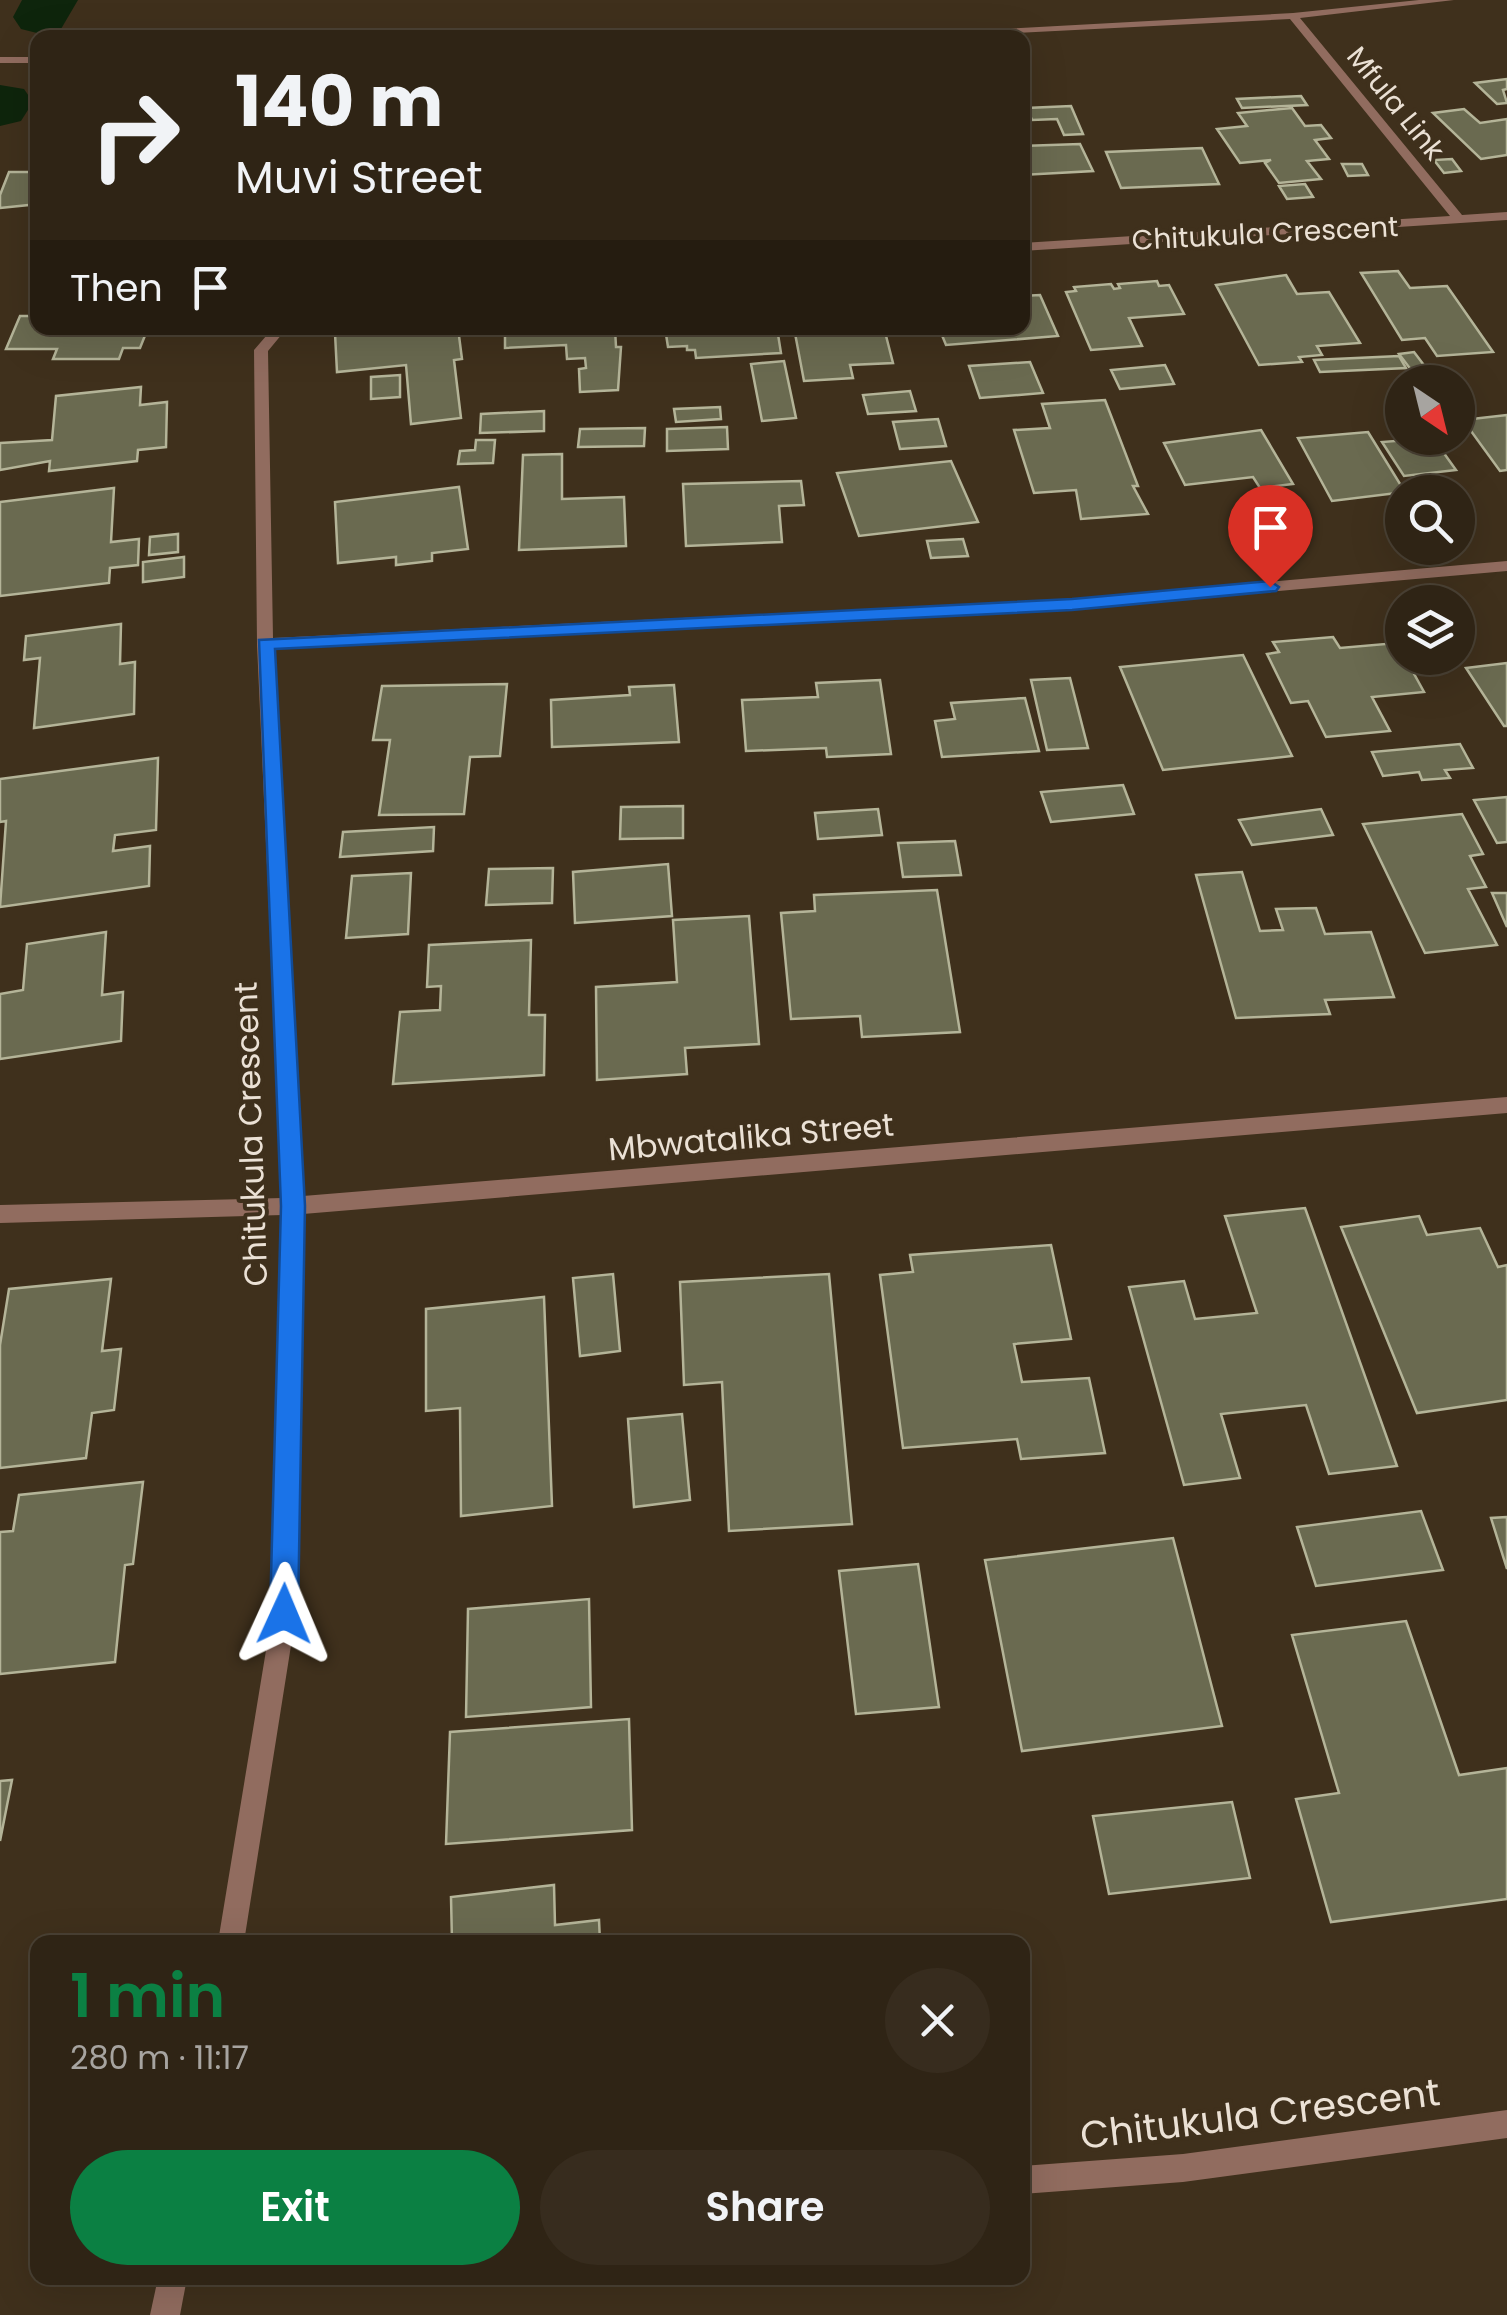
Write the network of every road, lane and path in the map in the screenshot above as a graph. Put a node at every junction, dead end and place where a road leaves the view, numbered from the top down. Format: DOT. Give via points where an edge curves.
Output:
graph roads {
  1 [pos="1449,0"];
  2 [pos="1293,16"];
  3 [pos="1007,30"];
  4 [pos="0,60"];
  5 [pos="30,60"];
  6 [pos="1507,216"];
  7 [pos="1460,221"];
  8 [pos="1030,248"];
  9 [pos="274,335"];
  10 [pos="1507,566"];
  11 [pos="266,644"];
  12 [pos="1507,1104"];
  13 [pos="293,1206"];
  14 [pos="0,1214"];
  15 [pos="232,1935"];
  16 [pos="1507,2124"];
  17 [pos="1030,2179"];
  18 [pos="171,2285"];
  19 [pos="165,2315"];
  1 -- 2 [label="street"];
  2 -- 3 [label="street"];
  2 -- 7 [label="street, Mfula Link"];
  4 -- 5 [label="street"];
  6 -- 7 [label="street, Chitukula Crescent"];
  7 -- 8 [label="street, Chitukula Crescent"];
  9 -- 11 [label="street, Chitukula Crescent" via="261,350"];
  10 -- 11 [label="street" via="1072,604"];
  11 -- 13 [label="street, Chitukula Crescent"];
  12 -- 13 [label="street, Mbwatalika Street"];
  13 -- 14 [label="street, Mbwatalika Street"];
  13 -- 15 [label="street, Chitukula Crescent" via="284,1614"];
  16 -- 17 [label="street, Chitukula Crescent" via="1182,2168"];
  18 -- 19 [label="street"];
}
